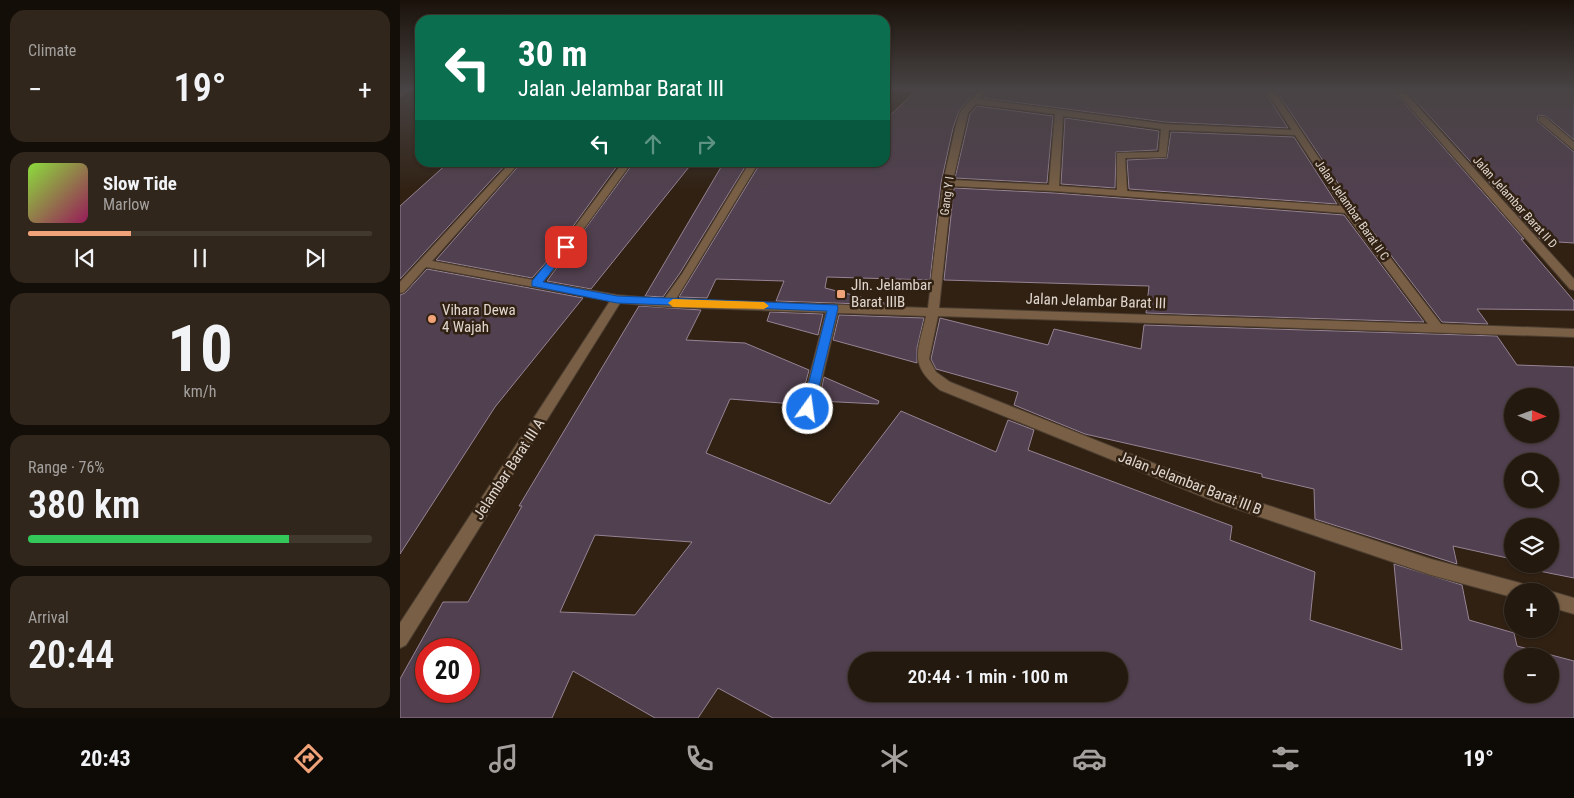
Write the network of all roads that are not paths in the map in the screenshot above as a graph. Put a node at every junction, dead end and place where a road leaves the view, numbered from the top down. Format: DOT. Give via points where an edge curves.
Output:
graph roads {
  1 [pos="961,123"];
  2 [pos="1058,123"];
  3 [pos="1128,123"];
  4 [pos="1292,123"];
  5 [pos="1428,123"];
  6 [pos="1546,123"];
  7 [pos="1165,127"];
  8 [pos="1299,133"];
  9 [pos="1574,147"];
  10 [pos="511,167"];
  11 [pos="624,167"];
  12 [pos="752,167"];
  13 [pos="948,183"];
  14 [pos="1054,188"];
  15 [pos="1122,193"];
  16 [pos="1348,210"];
  17 [pos="424,263"];
  18 [pos="535,284"];
  19 [pos="1574,286"];
  20 [pos="400,289"];
  21 [pos="617,299"];
  22 [pos="667,303"];
  23 [pos="833,308"];
  24 [pos="933,311"];
  25 [pos="1438,329"];
  26 [pos="1574,333"];
  27 [pos="808,409"];
  28 [pos="1504,587"];
  29 [pos="1559,602"];
  30 [pos="1574,606"];
  31 [pos="400,640"];
  1 -- 13 [label="street, Gang Y I"];
  2 -- 14 [label="street"];
  3 -- 7 [label="street"];
  4 -- 8 [label="street, Jalan Jelambar Barat II C"];
  5 -- 19 [label="street, Jalan Jelambar Barat II D"];
  6 -- 9 [label="street"];
  7 -- 8 [label="street"];
  7 -- 15 [label="street" via="1163,155 1120,155"];
  8 -- 16 [label="street, Jalan Jelambar Barat II C"];
  10 -- 17 [label="street"];
  11 -- 18 [label="street"];
  12 -- 22 [label="street"];
  13 -- 14 [label="street"];
  13 -- 24 [label="street, Gang Y I"];
  14 -- 15 [label="street"];
  15 -- 16 [label="street"];
  16 -- 25 [label="street, Jalan Jelambar Barat II C"];
  17 -- 18 [label="street, Jalan Jelambar Barat III"];
  17 -- 20 [label="street"];
  18 -- 21 [label="street, Jalan Jelambar Barat III"];
  21 -- 22 [label="street, Jalan Jelambar Barat III"];
  21 -- 31 [label="street, Jelambar Barat III A"];
  22 -- 23 [label="street, Jalan Jelambar Barat III"];
  23 -- 24 [label="street, Jalan Jelambar Barat III"];
  23 -- 27 [label="street"];
  24 -- 25 [label="street, Jalan Jelambar Barat III"];
  24 -- 28 [label="street, Jalan Jelambar Barat III B" via="923,359 931,375 945,386 1216,495 1431,567"];
  25 -- 26 [label="street, Jalan Jelambar Barat III"];
  29 -- 30 [label="street"];
}
